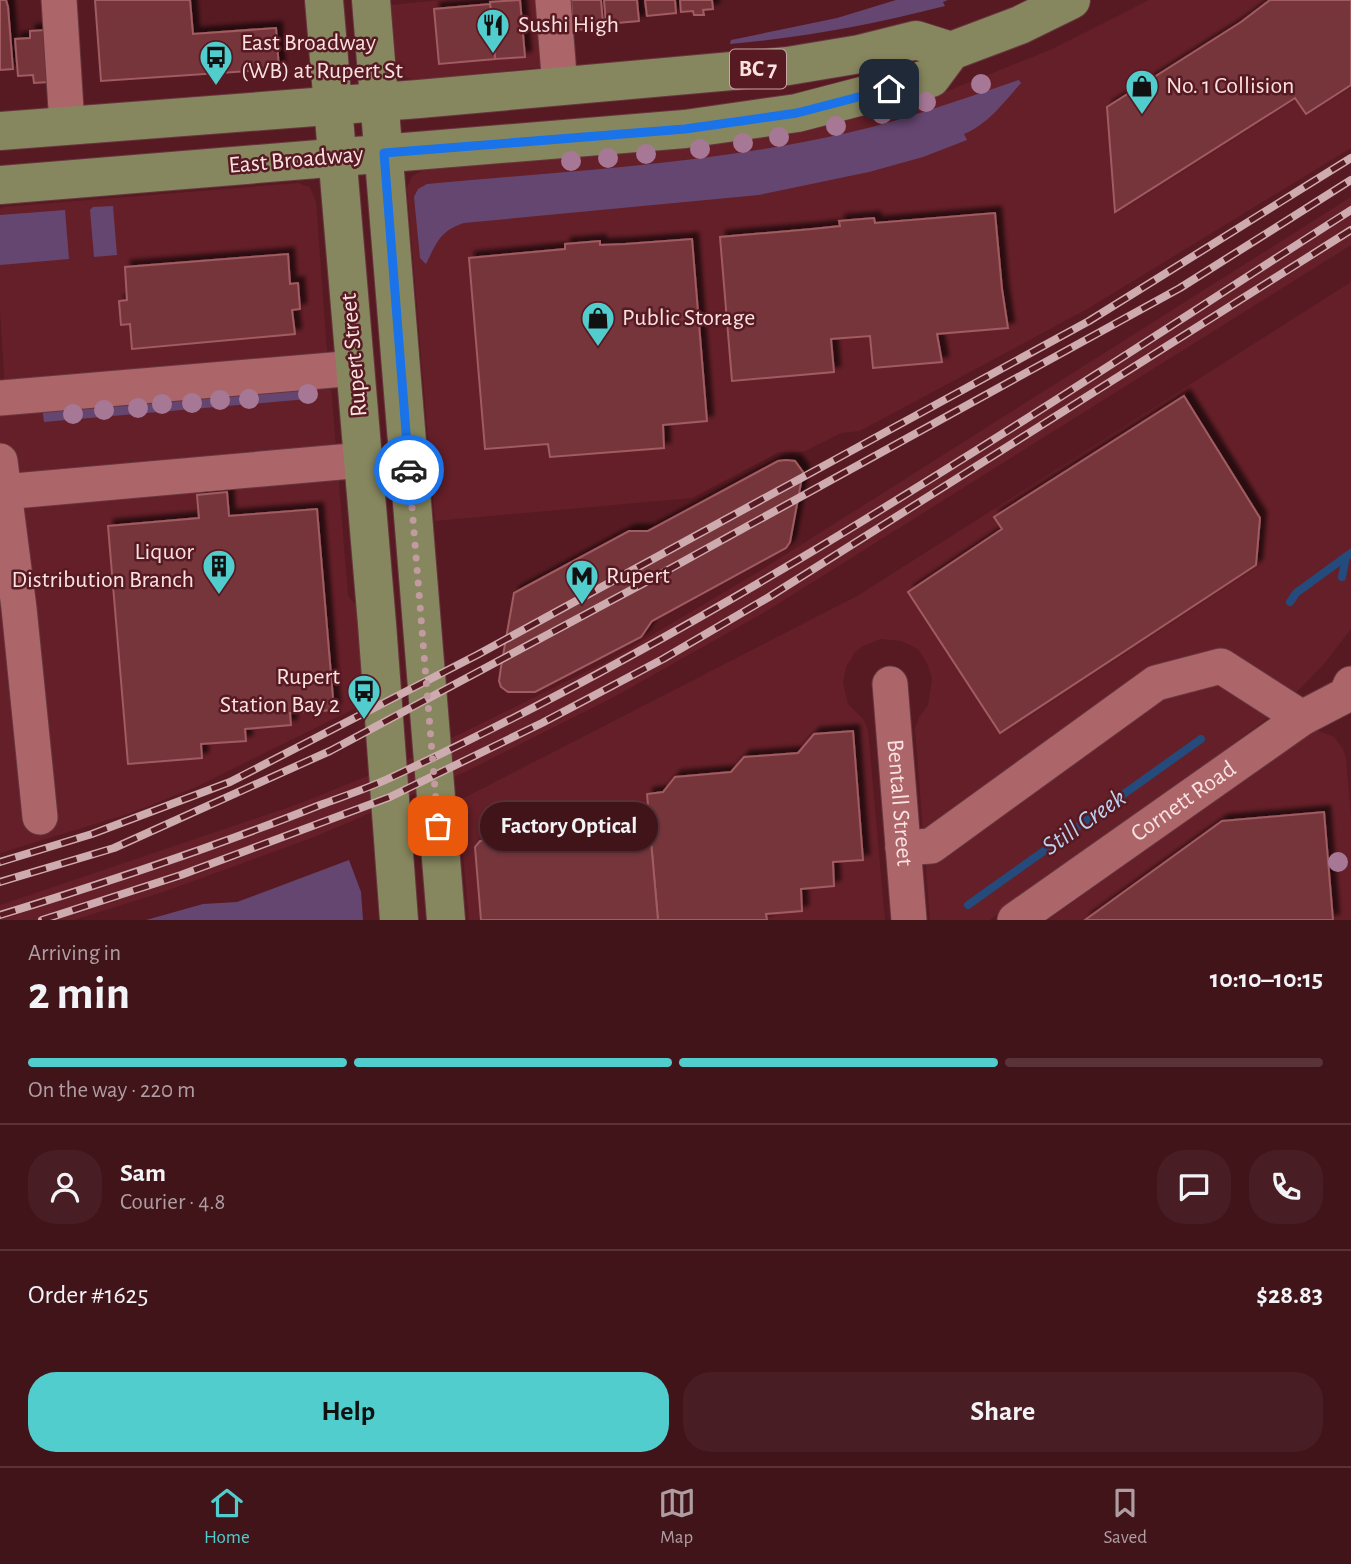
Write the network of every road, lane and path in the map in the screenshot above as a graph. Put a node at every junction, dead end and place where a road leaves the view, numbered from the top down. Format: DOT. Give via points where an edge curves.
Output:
graph roads {
  1 [pos="59,0"];
  2 [pos="324,0"];
  3 [pos="371,0"];
  4 [pos="553,0"];
  5 [pos="1071,0"];
  6 [pos="951,51"];
  7 [pos="560,87"];
  8 [pos="380,102"];
  9 [pos="333,106"];
  10 [pos="66,125"];
  11 [pos="0,131"];
  12 [pos="384,153"];
  13 [pos="338,157"];
  14 [pos="0,185"];
  15 [pos="356,368"];
  16 [pos="0,398"];
  17 [pos="363,460"];
  18 [pos="1,477"];
  19 [pos="10,609"];
  20 [pos="890,684"];
  21 [pos="1349,694"];
  22 [pos="1302,718"];
  23 [pos="40,817"];
  24 [pos="903,848"];
  25 [pos="399,920"];
  26 [pos="446,920"];
  27 [pos="909,920"];
  28 [pos="1015,920"];
  1 -- 10 [label="street"];
  2 -- 9 [label="main road, Rupert Street"];
  3 -- 8 [label="main road, Rupert Street"];
  4 -- 7 [label="street"];
  5 -- 6 [label="main road"];
  6 -- 7 [label="main road, East Broadway / BC 7" via="916,40 788,66"];
  6 -- 12 [label="main road, East Broadway / BC 7" via="930,78 797,113 685,129"];
  7 -- 8 [label="main road, East Broadway / BC 7"];
  8 -- 9 [label="main road, East Broadway / BC 7"];
  8 -- 12 [label="main road, Rupert Street"];
  9 -- 10 [label="main road, East Broadway / BC 7"];
  9 -- 13 [label="main road, Rupert Street"];
  10 -- 11 [label="main road, East Broadway / BC 7"];
  12 -- 13 [label="main road, East Broadway / BC 7"];
  12 -- 26 [label="main road, Rupert Street"];
  13 -- 14 [label="main road, East Broadway / BC 7"];
  13 -- 15 [label="main road, Rupert Street"];
  15 -- 16 [label="street"];
  15 -- 17 [label="main road, Rupert Street"];
  17 -- 18 [label="street"];
  17 -- 25 [label="main road, Rupert Street"];
  18 -- 19 [label="street"];
  19 -- 23 [label="street"];
  20 -- 24 [label="street, Bentall Street"];
  21 -- 22 [label="street, Cornett Road"];
  22 -- 24 [label="street" via="1221,666 1156,683 931,845"];
  22 -- 28 [label="street, Cornett Road"];
  24 -- 27 [label="street, Bentall Street"];
}
